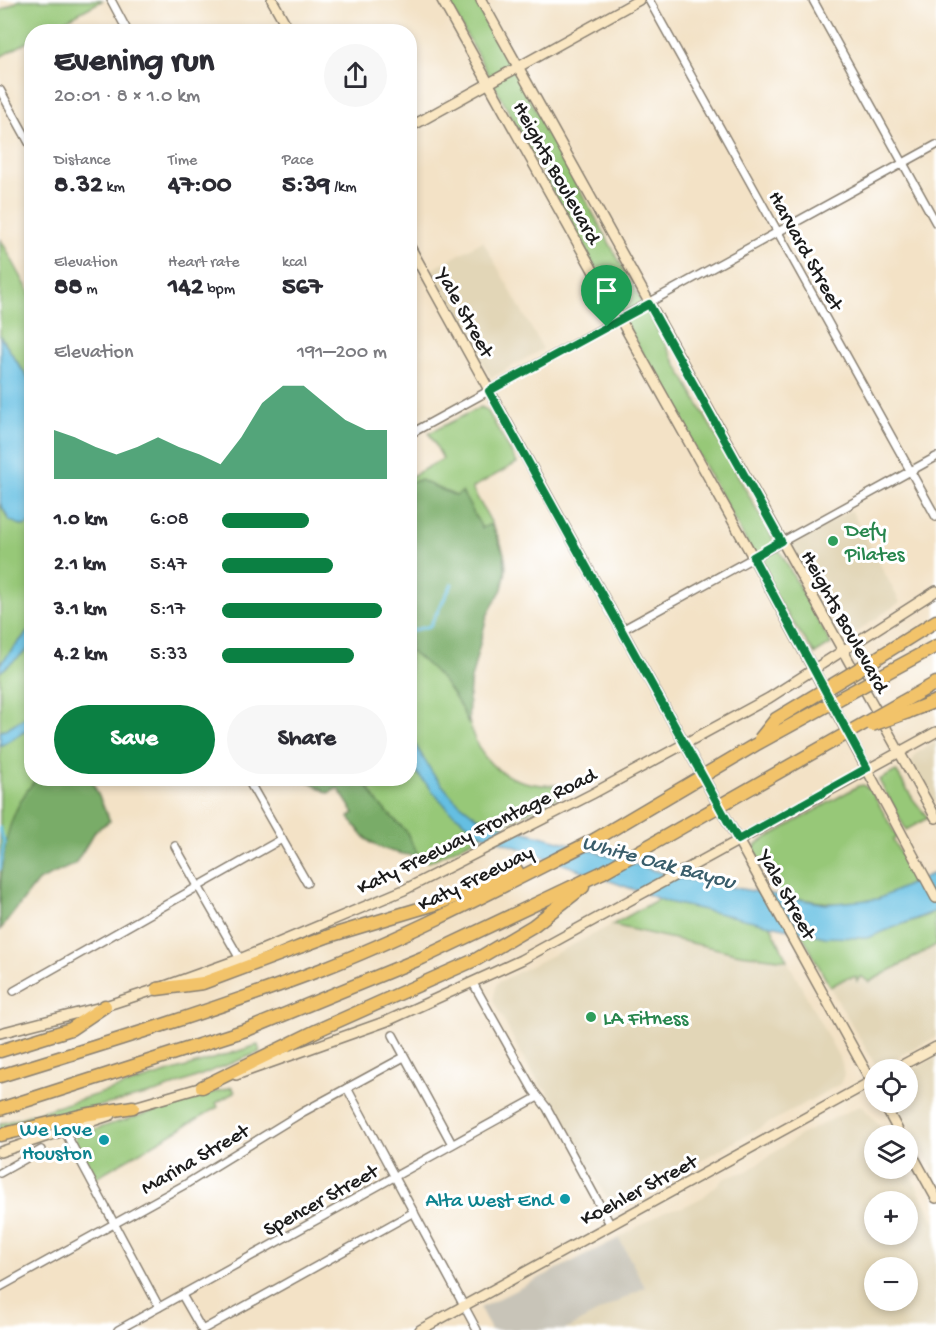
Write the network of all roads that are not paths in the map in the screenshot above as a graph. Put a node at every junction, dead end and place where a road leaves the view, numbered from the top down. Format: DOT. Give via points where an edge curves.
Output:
graph roads {
  1 [pos="111,0"];
  2 [pos="272,0"];
  3 [pos="442,0"];
  4 [pos="482,0"];
  5 [pos="639,0"];
  6 [pos="649,0"];
  7 [pos="813,0"];
  8 [pos="124,24"];
  9 [pos="286,24"];
  10 [pos="520,65"];
  11 [pos="488,83"];
  12 [pos="0,90"];
  13 [pos="417,123"];
  14 [pos="24,134"];
  15 [pos="936,145"];
  16 [pos="903,163"];
  17 [pos="936,224"];
  18 [pos="779,233"];
  19 [pos="417,260"];
  20 [pos="649,304"];
  21 [pos="619,321"];
  22 [pos="489,391"];
  23 [pos="417,430"];
  24 [pos="936,457"];
  25 [pos="910,471"];
  26 [pos="936,517"];
  27 [pos="781,541"];
  28 [pos="753,557"];
  29 [pos="936,591"];
  30 [pos="936,621"];
  31 [pos="622,630"];
  32 [pos="936,646"];
  33 [pos="843,650"];
  34 [pos="814,669"];
  35 [pos="936,683"];
  36 [pos="936,701"];
  37 [pos="905,707"];
  38 [pos="936,732"];
  39 [pos="685,745"];
  40 [pos="755,745"];
  41 [pos="898,752"];
  42 [pos="867,768"];
  43 [pos="252,786"];
  44 [pos="936,818"];
  45 [pos="282,839"];
  46 [pos="596,839"];
  47 [pos="738,840"];
  48 [pos="175,846"];
  49 [pos="603,872"];
  50 [pos="308,883"];
  51 [pos="198,886"];
  52 [pos="936,898"];
  53 [pos="240,959"];
  54 [pos="473,983"];
  55 [pos="157,989"];
  56 [pos="14,991"];
  57 [pos="105,1006"];
  58 [pos="0,1033"];
  59 [pos="393,1035"];
  60 [pos="936,1047"];
  61 [pos="0,1051"];
  62 [pos="404,1057"];
  63 [pos="914,1059"];
  64 [pos="864,1066"];
  65 [pos="0,1076"];
  66 [pos="202,1087"];
  67 [pos="347,1088"];
  68 [pos="864,1088"];
  69 [pos="538,1097"];
  70 [pos="133,1107"];
  71 [pos="0,1109"];
  72 [pos="64,1130"];
  73 [pos="0,1135"];
  74 [pos="452,1144"];
  75 [pos="41,1150"];
  76 [pos="0,1152"];
  77 [pos="918,1165"];
  78 [pos="0,1173"];
  79 [pos="394,1176"];
  80 [pos="936,1198"];
  81 [pos="414,1212"];
  82 [pos="113,1223"];
  83 [pos="610,1224"];
  84 [pos="0,1287"];
  85 [pos="182,1295"];
  86 [pos="464,1305"];
  87 [pos="159,1307"];
  88 [pos="118,1330"];
  89 [pos="202,1330"];
  90 [pos="420,1330"];
  91 [pos="477,1330"];
  1 -- 8 [label="street"];
  2 -- 9 [label="main road"];
  3 -- 11 [label="main road, Heights Boulevard"];
  4 -- 10 [label="main road, Heights Boulevard"];
  5 -- 10 [label="main road"];
  6 -- 18 [label="street, Harvard Street"];
  7 -- 16 [label="street"];
  10 -- 11 [label="main road"];
  10 -- 20 [label="main road, Heights Boulevard"];
  11 -- 13 [label="main road"];
  11 -- 21 [label="main road, Heights Boulevard"];
  12 -- 14 [label="street"];
  15 -- 16 [label="street"];
  16 -- 17 [label="street"];
  16 -- 18 [label="street"];
  18 -- 20 [label="street"];
  18 -- 25 [label="street, Harvard Street"];
  19 -- 22 [label="main road, Yale Street"];
  20 -- 21 [label="street"];
  20 -- 27 [label="main road, Heights Boulevard"];
  21 -- 22 [label="street"];
  21 -- 28 [label="main road, Heights Boulevard"];
  22 -- 23 [label="street"];
  22 -- 31 [label="main road, Yale Street"];
  24 -- 25 [label="street"];
  25 -- 26 [label="street, Harvard Street"];
  25 -- 27 [label="street"];
  27 -- 28 [label="street"];
  27 -- 33 [label="main road, Heights Boulevard"];
  28 -- 31 [label="street"];
  28 -- 34 [label="main road, Heights Boulevard"];
  29 -- 33 [label="main road, Katy Freeway Frontage Road"];
  30 -- 40 [label="highway, bridge" via="776,718"];
  31 -- 39 [label="main road, Yale Street"];
  32 -- 40 [label="highway, Katy Freeway, bridge"];
  33 -- 34 [label="main road, Katy Freeway Frontage Road"];
  33 -- 41 [label="main road, Heights Boulevard"];
  34 -- 39 [label="main road, Katy Freeway Frontage Road"];
  34 -- 42 [label="main road, Heights Boulevard"];
  35 -- 37 [label="highway"];
  36 -- 37 [label="highway"];
  37 -- 49 [label="highway, bridge" via="832,741"];
  38 -- 41 [label="main road"];
  39 -- 47 [label="main road, Yale Street"];
  39 -- 53 [label="main road, Katy Freeway Frontage Road" via="404,890"];
  40 -- 46 [label="highway, Katy Freeway, bridge"];
  41 -- 42 [label="main road"];
  41 -- 44 [label="main road, Heights Boulevard"];
  42 -- 47 [label="main road"];
  42 -- 52 [label="main road, Heights Boulevard"];
  43 -- 45 [label="street"];
  45 -- 50 [label="street"];
  45 -- 51 [label="street"];
  46 -- 55 [label="highway" via="442,902 329,936 202,983"];
  46 -- 65 [label="highway, Katy Freeway" via="465,906 322,969 217,1008"];
  47 -- 54 [label="main road" via="569,935"];
  47 -- 64 [label="main road, Yale Street"];
  48 -- 51 [label="street"];
  49 -- 66 [label="highway" via="533,926 477,958"];
  49 -- 71 [label="highway" via="422,958 249,1029"];
  51 -- 53 [label="street"];
  51 -- 56 [label="street"];
  53 -- 55 [label="main road, Katy Freeway Frontage Road"];
  54 -- 66 [label="main road" via="377,1025"];
  54 -- 69 [label="street"];
  55 -- 57 [label="main road, Katy Freeway Frontage Road"];
  57 -- 58 [label="main road, Katy Freeway Frontage Road"];
  57 -- 61 [label="highway" via="71,1029"];
  59 -- 62 [label="street"];
  60 -- 63 [label="main road"];
  62 -- 67 [label="street, Marina Street"];
  62 -- 74 [label="street"];
  66 -- 70 [label="main road"];
  67 -- 79 [label="street"];
  67 -- 82 [label="street, Marina Street"];
  68 -- 83 [label="main road, Koehler Street"];
  69 -- 74 [label="street, Spencer Street"];
  69 -- 83 [label="street"];
  70 -- 72 [label="main road"];
  70 -- 73 [label="highway"];
  72 -- 76 [label="main road"];
  72 -- 82 [label="street"];
  74 -- 79 [label="street, Spencer Street"];
  75 -- 78 [label="street"];
  77 -- 80 [label="main road"];
  79 -- 81 [label="street"];
  79 -- 85 [label="street, Spencer Street"];
  81 -- 86 [label="street"];
  81 -- 89 [label="street"];
  82 -- 84 [label="street, Marina Street"];
  82 -- 87 [label="street"];
  83 -- 86 [label="main road, Koehler Street"];
  85 -- 87 [label="street, Spencer Street"];
  85 -- 89 [label="street"];
  86 -- 90 [label="main road, Koehler Street"];
  86 -- 91 [label="street"];
  87 -- 88 [label="street, Spencer Street"];
}
